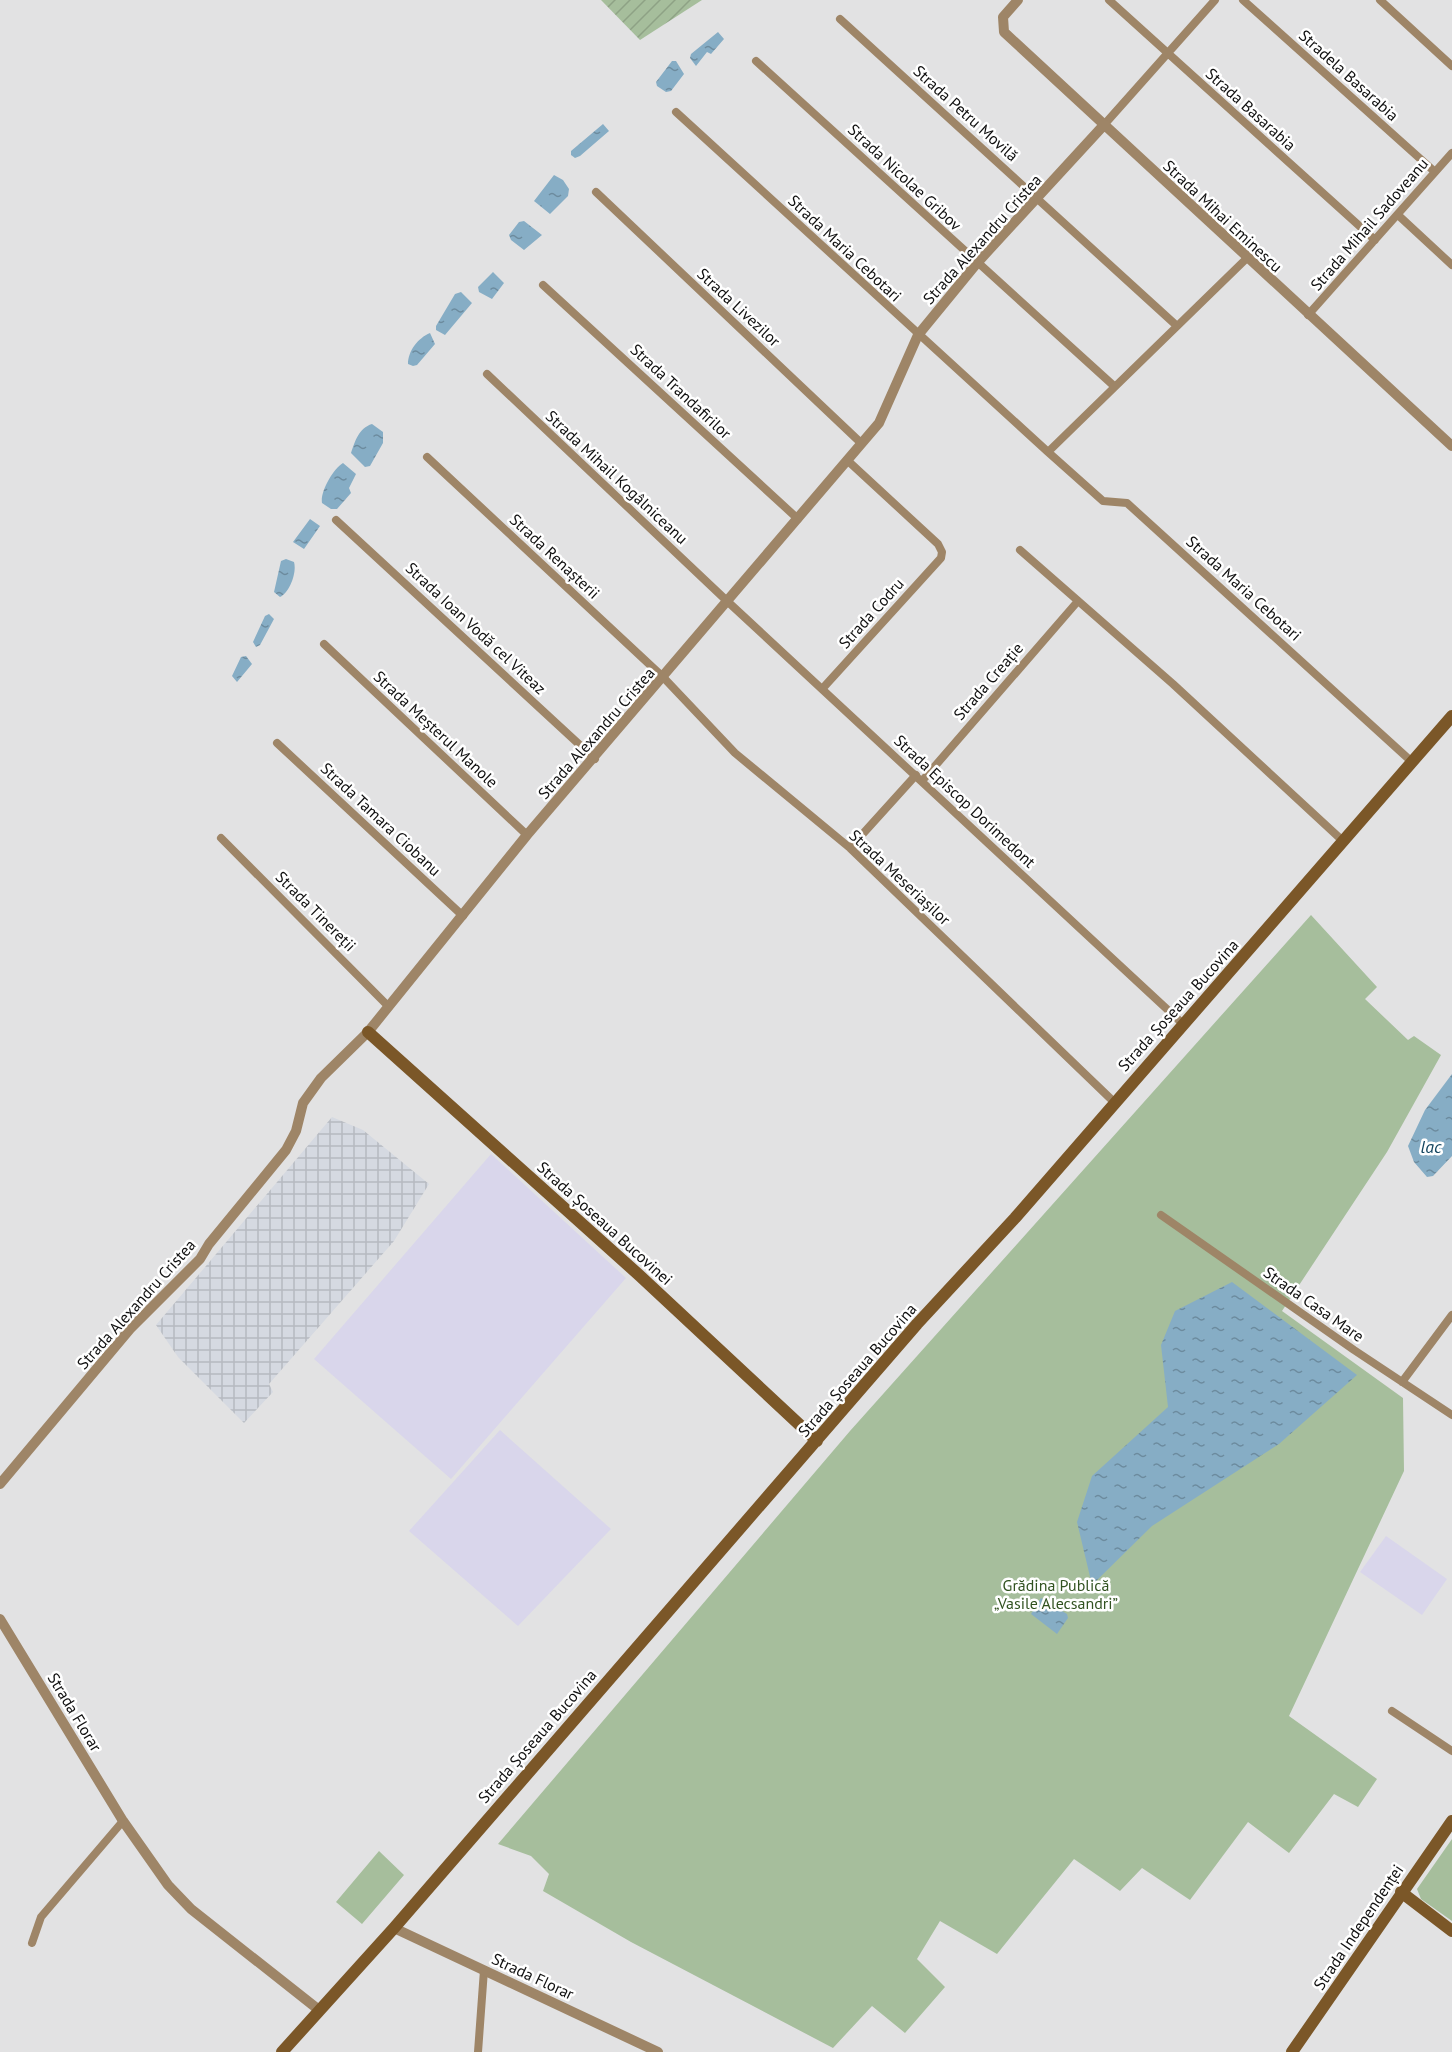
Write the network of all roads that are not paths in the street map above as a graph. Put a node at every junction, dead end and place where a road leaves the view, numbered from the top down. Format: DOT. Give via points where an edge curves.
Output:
graph roads {
  1 [pos="1018,0"];
  2 [pos="1109,0"];
  3 [pos="1215,0"];
  4 [pos="1244,0"];
  5 [pos="1380,0"];
  6 [pos="840,19"];
  7 [pos="1167,53"];
  8 [pos="756,61"];
  9 [pos="1452,66"];
  10 [pos="676,112"];
  11 [pos="1103,126"];
  12 [pos="1452,153"];
  13 [pos="1435,172"];
  14 [pos="596,192"];
  15 [pos="1038,198"];
  16 [pos="1398,215"];
  17 [pos="1375,240"];
  18 [pos="1246,259"];
  19 [pos="976,263"];
  20 [pos="1452,265"];
  21 [pos="543,285"];
  22 [pos="1308,315"];
  23 [pos="1177,326"];
  24 [pos="918,335"];
  25 [pos="487,374"];
  26 [pos="1114,386"];
  27 [pos="861,444"];
  28 [pos="1452,446"];
  29 [pos="1047,452"];
  30 [pos="427,457"];
  31 [pos="847,460"];
  32 [pos="798,519"];
  33 [pos="336,520"];
  34 [pos="1020,550"];
  35 [pos="727,601"];
  36 [pos="1078,601"];
  37 [pos="324,644"];
  38 [pos="663,677"];
  39 [pos="823,688"];
  40 [pos="1452,716"];
  41 [pos="277,743"];
  42 [pos="595,759"];
  43 [pos="1412,762"];
  44 [pos="919,778"];
  45 [pos="527,835"];
  46 [pos="221,838"];
  47 [pos="1344,842"];
  48 [pos="850,848"];
  49 [pos="463,916"];
  50 [pos="389,1007"];
  51 [pos="1183,1024"];
  52 [pos="368,1032"];
  53 [pos="1114,1102"];
  54 [pos="1161,1215"];
  55 [pos="1452,1315"];
  56 [pos="1402,1382"];
  57 [pos="1452,1415"];
  58 [pos="817,1441"];
  59 [pos="0,1484"];
  60 [pos="0,1619"];
  61 [pos="1392,1711"];
  62 [pos="1452,1751"];
  63 [pos="123,1821"];
  64 [pos="1452,1821"];
  65 [pos="1401,1892"];
  66 [pos="394,1928"];
  67 [pos="1452,1931"];
  68 [pos="32,1943"];
  69 [pos="484,1970"];
  70 [pos="319,2010"];
  71 [pos="288,2050"];
  72 [pos="477,2052"];
  73 [pos="658,2052"];
  74 [pos="1292,2052"];
  1 -- 11 [label="street, Strada Mihai Eminescu" via="1003,17 1004,32"];
  2 -- 7 [label="street, Strada Basarabia"];
  3 -- 7 [label="street, Strada Alexandru Cristea"];
  4 -- 13 [label="street, Stradela Basarabia"];
  5 -- 9 [label="street"];
  6 -- 15 [label="street, Strada Petru Movilă"];
  7 -- 11 [label="street, Strada Alexandru Cristea"];
  7 -- 17 [label="street, Strada Basarabia"];
  8 -- 19 [label="street, Strada Nicolae Gribov"];
  10 -- 24 [label="street, Strada Maria Cebotari"];
  11 -- 15 [label="street, Strada Alexandru Cristea"];
  11 -- 18 [label="street, Strada Mihai Eminescu"];
  12 -- 13 [label="street, Strada Mihail Sadoveanu"];
  13 -- 16 [label="street, Strada Mihail Sadoveanu"];
  14 -- 27 [label="street, Strada Livezilor"];
  15 -- 19 [label="street, Strada Alexandru Cristea"];
  15 -- 23 [label="street, Strada Petru Movilă"];
  16 -- 17 [label="street, Strada Mihail Sadoveanu"];
  16 -- 20 [label="street"];
  17 -- 22 [label="street, Strada Mihail Sadoveanu"];
  18 -- 22 [label="street, Strada Mihai Eminescu"];
  18 -- 23 [label="street"];
  19 -- 24 [label="street, Strada Alexandru Cristea"];
  19 -- 26 [label="street, Strada Nicolae Gribov"];
  21 -- 32 [label="street, Strada Trandafirilor"];
  22 -- 28 [label="street, Strada Mihai Eminescu"];
  23 -- 26 [label="street"];
  24 -- 27 [label="street, Strada Alexandru Cristea" via="879,423"];
  24 -- 29 [label="street, Strada Maria Cebotari"];
  25 -- 35 [label="street, Strada Mihail Kogâlniceanu"];
  26 -- 29 [label="street"];
  27 -- 31 [label="street, Strada Alexandru Cristea"];
  29 -- 43 [label="street, Strada Maria Cebotari" via="1103,501 1128,503"];
  30 -- 38 [label="street, Strada Renașterii"];
  31 -- 32 [label="street, Strada Alexandru Cristea"];
  31 -- 39 [label="street, Strada Codru" via="942,552 941,558"];
  32 -- 35 [label="street, Strada Alexandru Cristea"];
  33 -- 42 [label="street, Strada Ioan Vodă cel Viteaz"];
  34 -- 36 [label="street"];
  35 -- 38 [label="street, Strada Alexandru Cristea"];
  35 -- 39 [label="street, Strada Episcop Dorimedont"];
  36 -- 44 [label="street, Strada Creație"];
  36 -- 47 [label="street"];
  37 -- 45 [label="street, Strada Meșterul Manole"];
  38 -- 42 [label="street, Strada Alexandru Cristea"];
  38 -- 48 [label="street, Strada Meseriașilor" via="735,753"];
  39 -- 44 [label="street, Strada Episcop Dorimedont"];
  40 -- 43 [label="main road, Strada Șoseaua Bucovina"];
  41 -- 49 [label="street, Strada Tamara Ciobanu"];
  42 -- 45 [label="street, Strada Alexandru Cristea"];
  43 -- 47 [label="main road, Strada Șoseaua Bucovina"];
  44 -- 48 [label="street, Strada Creație"];
  44 -- 51 [label="street, Strada Episcop Dorimedont"];
  45 -- 49 [label="street, Strada Alexandru Cristea"];
  46 -- 50 [label="street, Strada Tinereții"];
  47 -- 51 [label="main road, Strada Șoseaua Bucovina"];
  48 -- 53 [label="street, Strada Meseriașilor"];
  49 -- 50 [label="street, Strada Alexandru Cristea"];
  50 -- 52 [label="street, Strada Alexandru Cristea"];
  51 -- 53 [label="main road, Strada Șoseaua Bucovina"];
  52 -- 58 [label="main road, Strada Șoseaua Bucovinei"];
  52 -- 59 [label="street, Strada Alexandru Cristea" via="315,1086 303,1103 286,1150 200,1259 130,1329"];
  53 -- 58 [label="main road, Strada Șoseaua Bucovina"];
  54 -- 56 [label="street, Strada Casa Mare"];
  55 -- 56 [label="street"];
  56 -- 57 [label="street, Strada Casa Mare"];
  58 -- 66 [label="main road, Strada Șoseaua Bucovina"];
  60 -- 63 [label="street, Strada Florar"];
  61 -- 62 [label="street"];
  63 -- 68 [label="street" via="41,1917"];
  63 -- 70 [label="street, Strada Florar" via="191,1909"];
  64 -- 65 [label="main road, Strada Independenței"];
  65 -- 67 [label="main road"];
  65 -- 74 [label="main road, Strada Independenței"];
  66 -- 69 [label="street, Strada Florar"];
  66 -- 70 [label="main road, Strada Șoseaua Bucovina"];
  69 -- 72 [label="street"];
  69 -- 73 [label="street, Strada Florar"];
  70 -- 71 [label="main road, Strada Șoseaua Bucovina"];
}
